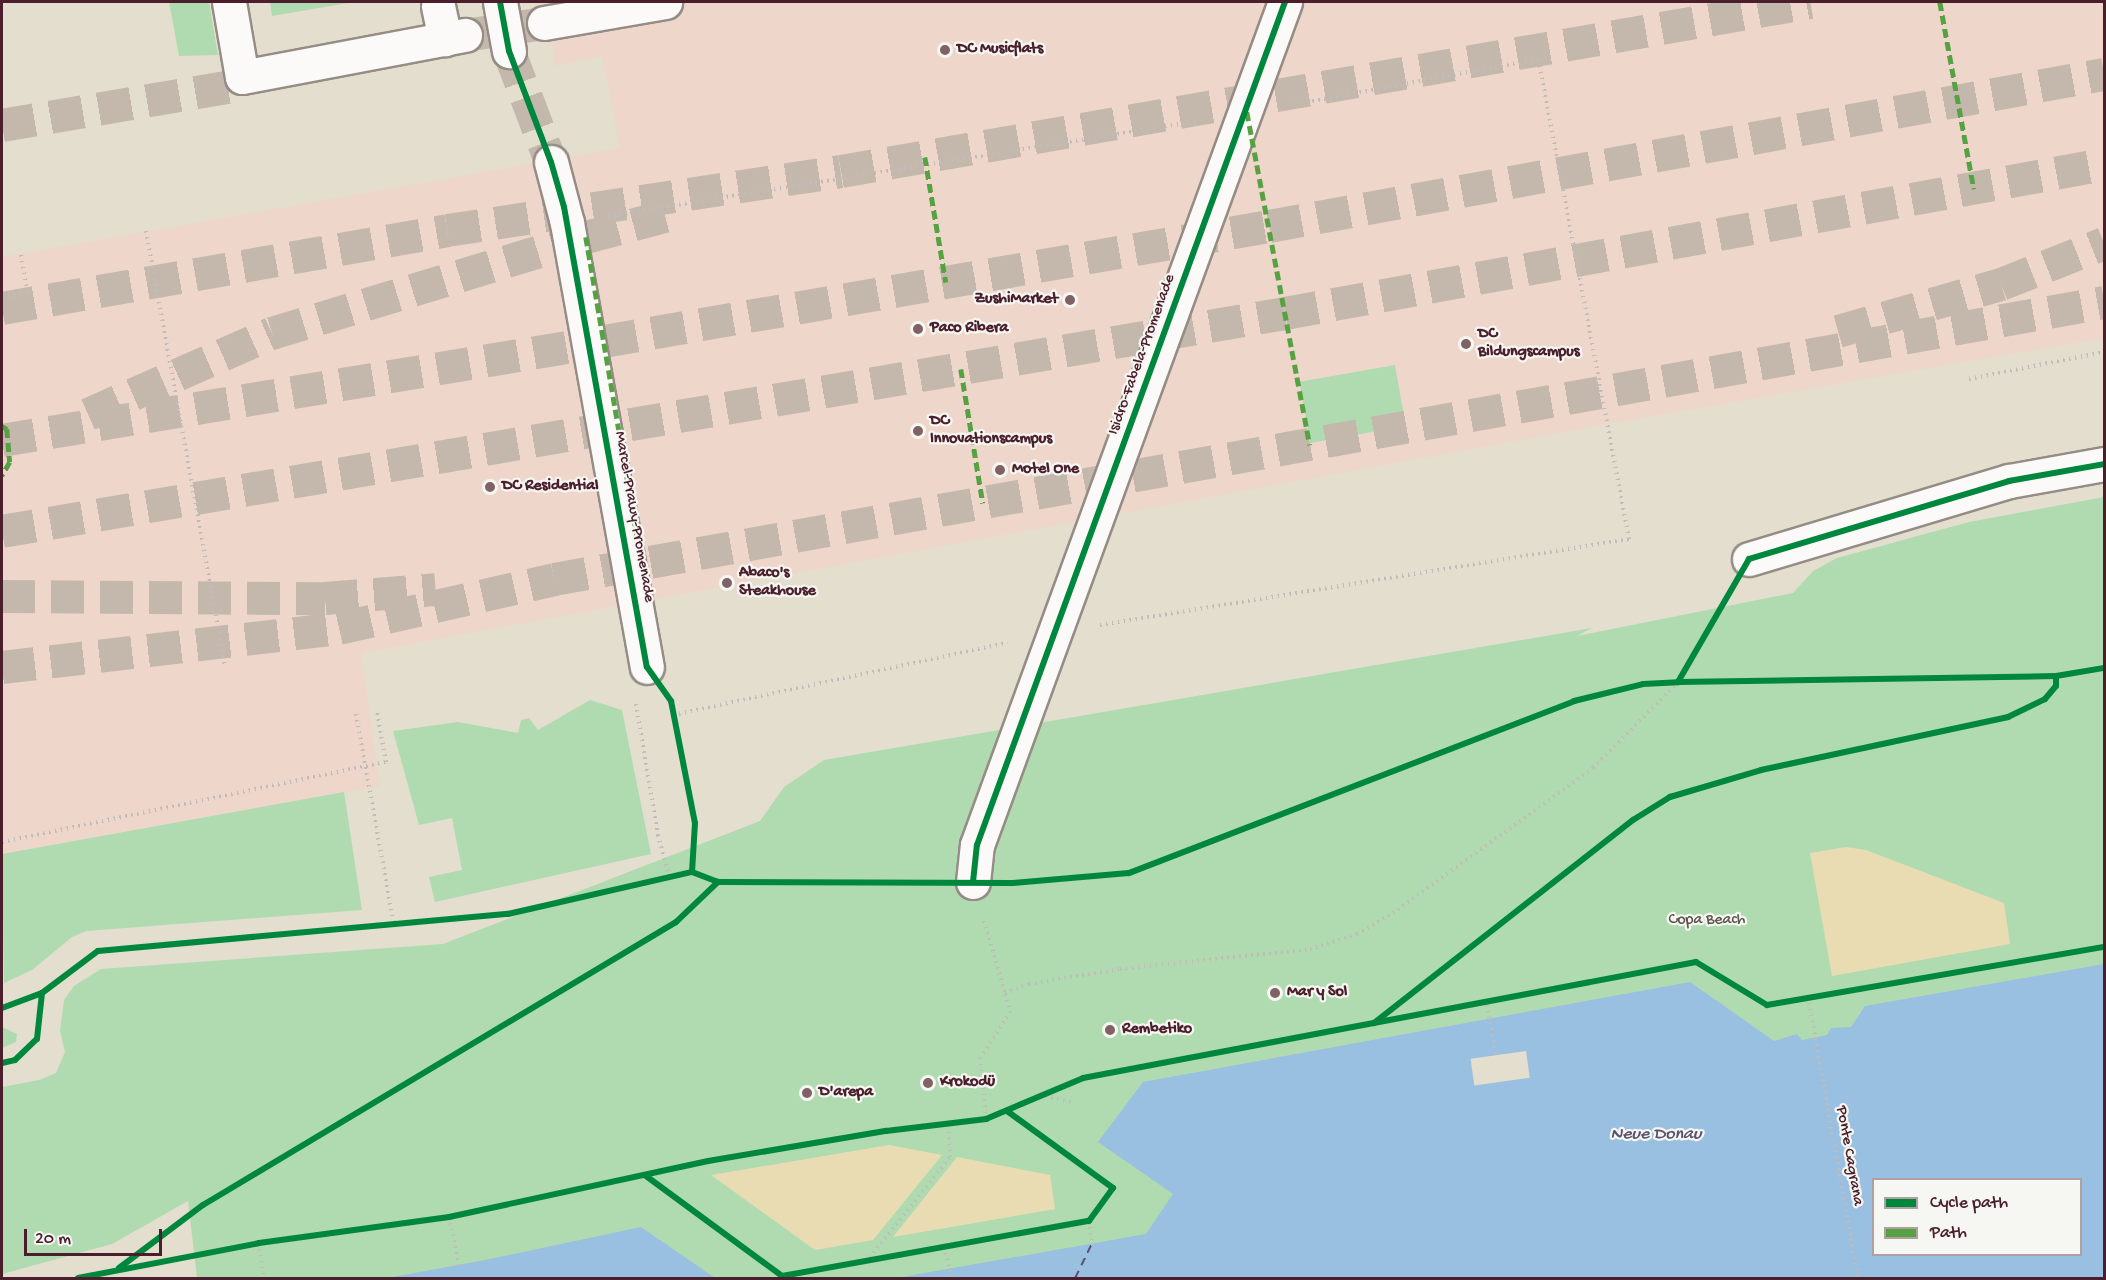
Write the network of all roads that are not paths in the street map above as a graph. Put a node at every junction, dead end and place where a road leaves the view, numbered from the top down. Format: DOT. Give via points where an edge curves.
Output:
graph roads {
  1 [pos="229,2"];
  2 [pos="500,2"];
  3 [pos="665,2"];
  4 [pos="1285,2"];
  5 [pos="438,6"];
  6 [pos="544,23"];
  7 [pos="509,51"];
  8 [pos="551,162"];
  9 [pos="2104,464"];
  10 [pos="1749,560"];
  11 [pos="647,667"];
  12 [pos="973,882"];
  1 -- 5 [label="street" via="237,82 455,37"];
  2 -- 7 [label="street"];
  3 -- 6 [label="street"];
  4 -- 12 [label="street, Isidro-Fabela-Promenade" via="976,845"];
  8 -- 11 [label="street, Marcel-Prawy-Promenade" via="567,223"];
  9 -- 10 [label="street" via="2009,481"];
}
